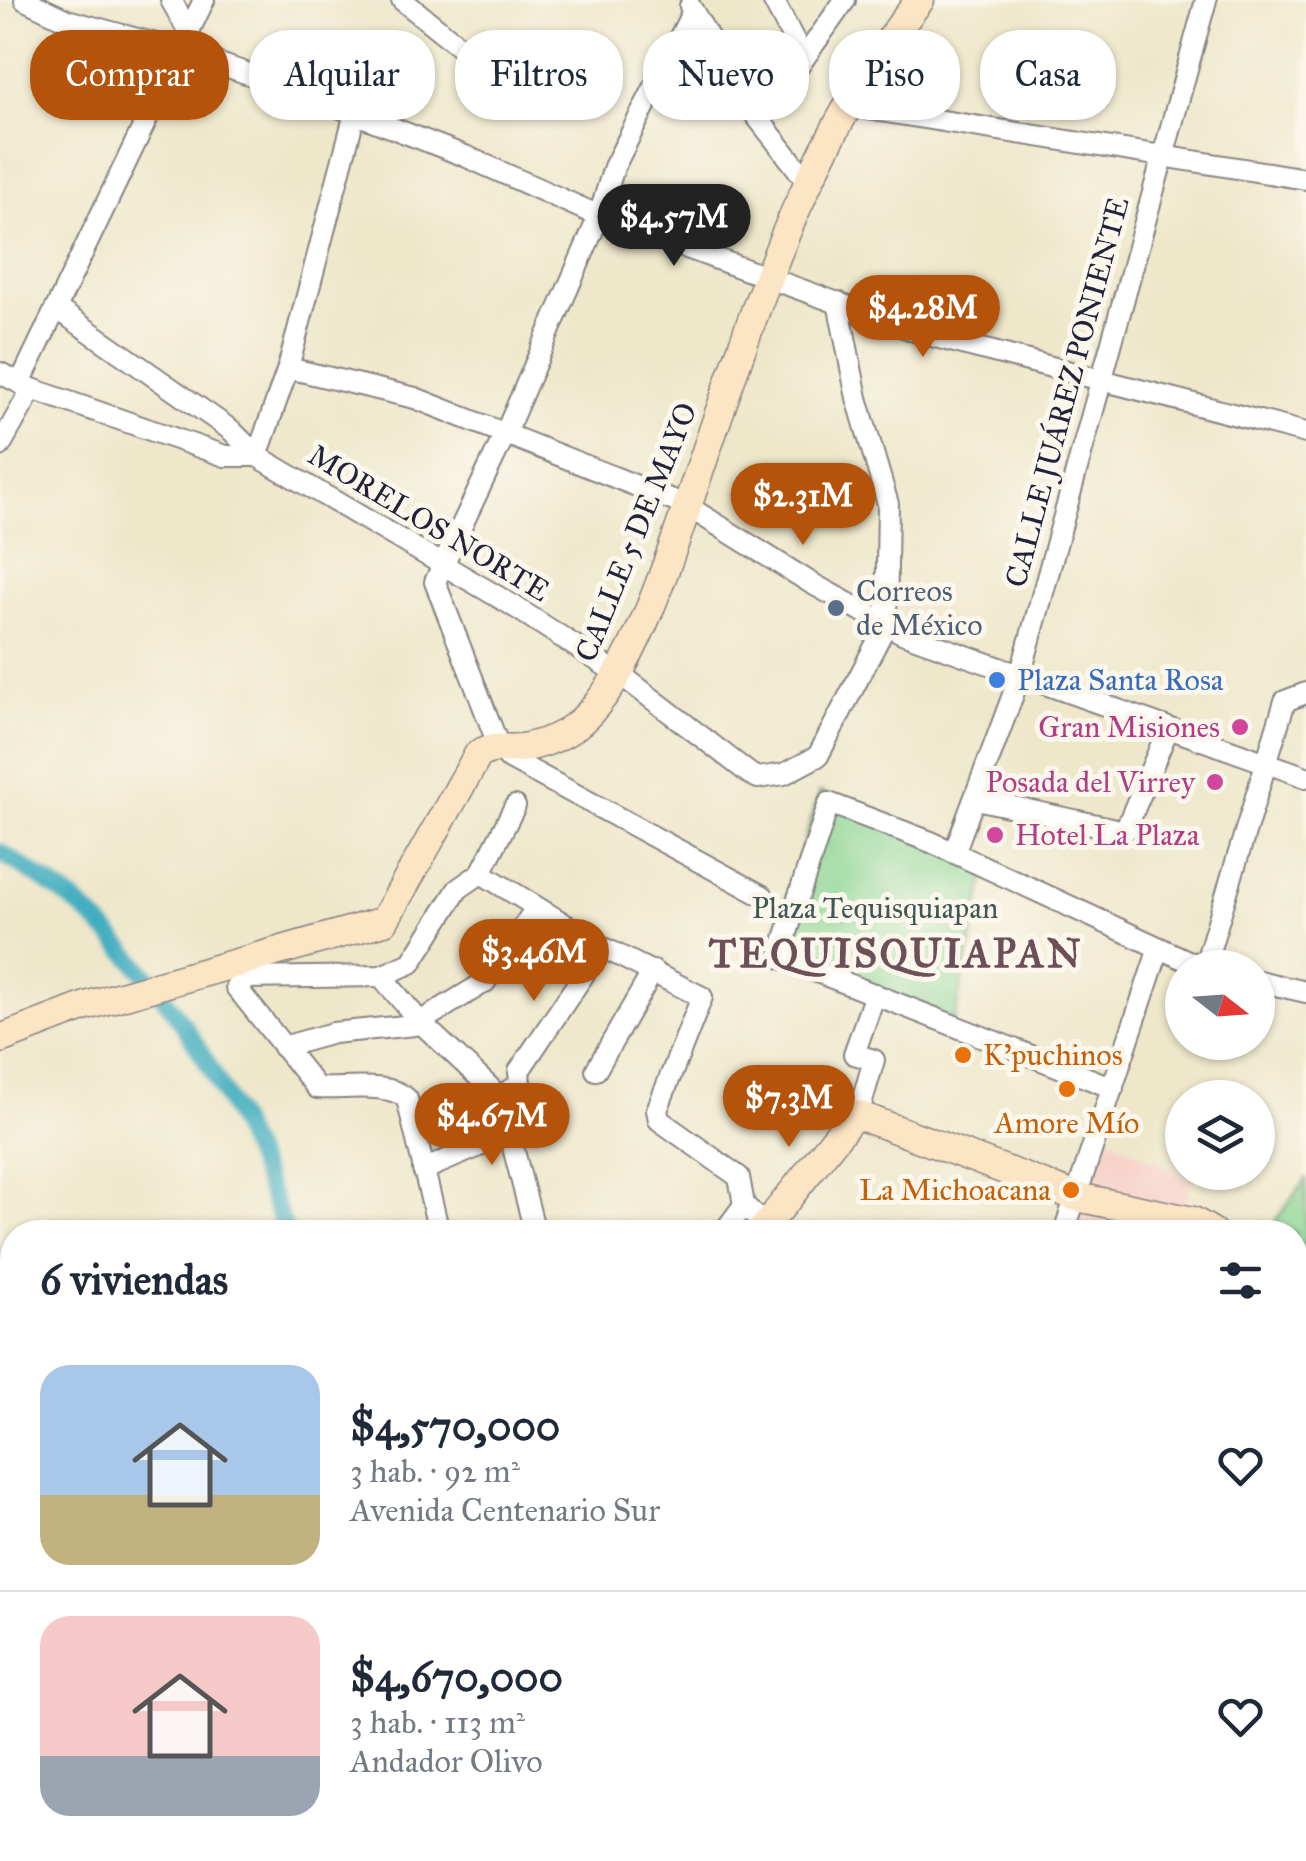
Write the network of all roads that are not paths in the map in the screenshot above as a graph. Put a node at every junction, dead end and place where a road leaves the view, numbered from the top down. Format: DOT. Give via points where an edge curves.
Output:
graph roads {
  1 [pos="24,0"];
  2 [pos="171,0"];
  3 [pos="204,0"];
  4 [pos="402,0"];
  5 [pos="773,0"];
  6 [pos="845,0"];
  7 [pos="920,0"];
  8 [pos="1206,0"];
  9 [pos="690,6"];
  10 [pos="121,30"];
  11 [pos="182,30"];
  12 [pos="191,30"];
  13 [pos="789,30"];
  14 [pos="900,30"];
  15 [pos="455,43"];
  16 [pos="809,47"];
  17 [pos="148,120"];
  18 [pos="353,120"];
  19 [pos="373,120"];
  20 [pos="841,120"];
  21 [pos="935,120"];
  22 [pos="1163,157"];
  23 [pos="1306,179"];
  24 [pos="807,180"];
  25 [pos="599,216"];
  26 [pos="766,274"];
  27 [pos="838,302"];
  28 [pos="56,308"];
  29 [pos="288,368"];
  30 [pos="0,373"];
  31 [pos="1101,383"];
  32 [pos="26,386"];
  33 [pos="1306,433"];
  34 [pos="505,434"];
  35 [pos="0,446"];
  36 [pos="257,456"];
  37 [pos="687,506"];
  38 [pos="443,565"];
  39 [pos="886,626"];
  40 [pos="617,674"];
  41 [pos="1020,676"];
  42 [pos="1306,693"];
  43 [pos="1168,729"];
  44 [pos="502,748"];
  45 [pos="1265,762"];
  46 [pos="1306,777"];
  47 [pos="976,800"];
  48 [pos="515,806"];
  49 [pos="954,853"];
  50 [pos="481,873"];
  51 [pos="762,896"];
  52 [pos="536,908"];
  53 [pos="602,948"];
  54 [pos="1159,948"];
  55 [pos="1208,950"];
  56 [pos="1165,951"];
  57 [pos="653,971"];
  58 [pos="381,976"];
  59 [pos="1275,985"];
  60 [pos="1306,992"];
  61 [pos="874,994"];
  62 [pos="420,1022"];
  63 [pos="0,1039"];
  64 [pos="282,1047"];
  65 [pos="596,1070"];
  66 [pos="1113,1088"];
  67 [pos="500,1097"];
  68 [pos="858,1116"];
  69 [pos="484,1144"];
  70 [pos="423,1170"];
  71 [pos="1076,1197"];
  72 [pos="744,1205"];
  73 [pos="436,1220"];
  74 [pos="533,1220"];
  75 [pos="733,1220"];
  76 [pos="756,1220"];
  77 [pos="772,1220"];
  78 [pos="1068,1220"];
  79 [pos="1184,1220"];
  1 -- 10 [label="street" via="67,20"];
  2 -- 11 [label="street"];
  3 -- 12 [label="street"];
  4 -- 15 [label="street"];
  5 -- 13 [label="street"];
  6 -- 16 [label="street"];
  7 -- 14 [label="street, CALLE 5 DE MAYO"];
  8 -- 22 [label="street, CALLE JUÁREZ PONIENTE"];
  9 -- 24 [label="street" via="750,108"];
  9 -- 25 [label="street" via="614,166"];
  17 -- 28 [label="street"];
  18 -- 29 [label="street"];
  19 -- 25 [label="street"];
  20 -- 24 [label="street, CALLE 5 DE MAYO"];
  21 -- 22 [label="street"];
  22 -- 23 [label="street"];
  22 -- 31 [label="street, CALLE JUÁREZ PONIENTE"];
  24 -- 26 [label="street, CALLE 5 DE MAYO"];
  25 -- 26 [label="street"];
  25 -- 34 [label="street"];
  26 -- 27 [label="street"];
  26 -- 37 [label="street, CALLE 5 DE MAYO"];
  27 -- 31 [label="street" via="920,333"];
  27 -- 39 [label="street" via="888,504"];
  28 -- 32 [label="street"];
  28 -- 36 [label="street" via="232,430"];
  29 -- 34 [label="street" via="416,398"];
  29 -- 36 [label="street"];
  30 -- 32 [label="street, MORELOS NORTE"];
  31 -- 33 [label="street"];
  31 -- 41 [label="street, CALLE JUÁREZ PONIENTE"];
  32 -- 35 [label="street"];
  32 -- 36 [label="street, MORELOS NORTE" via="225,456"];
  34 -- 37 [label="street"];
  34 -- 38 [label="street"];
  36 -- 38 [label="street, MORELOS NORTE"];
  37 -- 39 [label="street"];
  37 -- 40 [label="street, CALLE 5 DE MAYO"];
  38 -- 40 [label="street, MORELOS NORTE"];
  38 -- 44 [label="street" via="436,592"];
  39 -- 40 [label="street, MORELOS NORTE" via="826,745 796,771 769,778 750,774"];
  39 -- 41 [label="street"];
  40 -- 44 [label="street, CALLE 5 DE MAYO" via="570,734"];
  41 -- 43 [label="street"];
  41 -- 47 [label="street, CALLE JUÁREZ PONIENTE"];
  42 -- 45 [label="street" via="1285,701"];
  43 -- 45 [label="street"];
  43 -- 47 [label="street" via="1125,831"];
  44 -- 51 [label="street" via="518,766"];
  44 -- 63 [label="street, CALLE 5 DE MAYO" via="478,755 384,921 86,1006"];
  45 -- 46 [label="street"];
  45 -- 55 [label="street"];
  47 -- 49 [label="street, CALLE JUÁREZ PONIENTE"];
  48 -- 50 [label="street"];
  49 -- 54 [label="street"];
  49 -- 61 [label="street" via="830,803 779,957"];
  50 -- 52 [label="street"];
  50 -- 58 [label="street" via="458,889 411,963"];
  52 -- 53 [label="street"];
  52 -- 62 [label="street" via="485,982"];
  53 -- 57 [label="street"];
  53 -- 67 [label="street" via="519,1070 520,1084"];
  54 -- 56 [label="street"];
  54 -- 66 [label="street"];
  57 -- 65 [label="street"];
  57 -- 72 [label="street" via="696,990 703,1003 657,1110 659,1120 739,1176"];
  58 -- 62 [label="street"];
  58 -- 64 [label="street" via="238,981 238,992"];
  59 -- 60 [label="street"];
  61 -- 66 [label="street"];
  61 -- 68 [label="street" via="854,1054 874,1060"];
  62 -- 64 [label="street"];
  62 -- 67 [label="street"];
  64 -- 70 [label="street" via="317,1088 398,1091 406,1099"];
  66 -- 71 [label="street"];
  67 -- 74 [label="street"];
  68 -- 71 [label="street"];
  68 -- 77 [label="street"];
  69 -- 70 [label="street"];
  70 -- 73 [label="street"];
  71 -- 78 [label="street"];
  71 -- 79 [label="street"];
  72 -- 75 [label="street"];
  72 -- 76 [label="street"];
}
